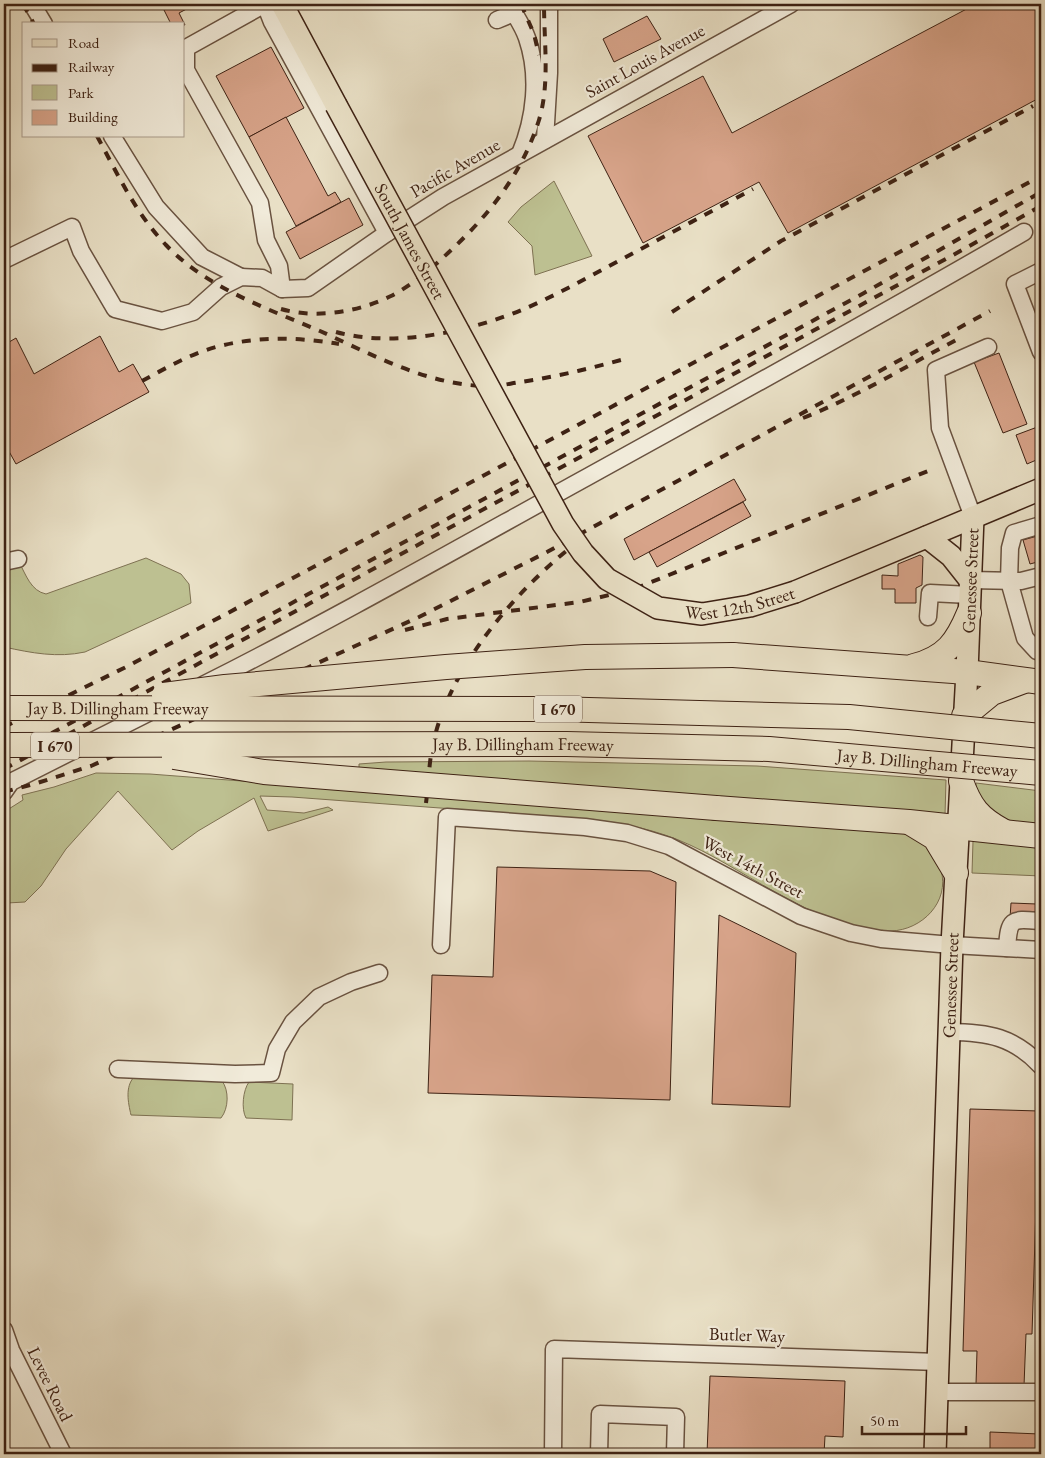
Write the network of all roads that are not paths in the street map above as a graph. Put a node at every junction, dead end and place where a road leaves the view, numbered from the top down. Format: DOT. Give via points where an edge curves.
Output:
graph roads {
  1 [pos="32,4"];
  2 [pos="265,4"];
  3 [pos="282,4"];
  4 [pos="549,4"];
  5 [pos="791,4"];
  6 [pos="511,8"];
  7 [pos="765,10"];
  8 [pos="497,20"];
  9 [pos="43,22"];
  10 [pos="113,138"];
  11 [pos="545,140"];
  12 [pos="520,154"];
  13 [pos="1024,232"];
  14 [pos="387,233"];
  15 [pos="4,260"];
  16 [pos="1041,271"];
  17 [pos="241,277"];
  18 [pos="282,289"];
  19 [pos="988,347"];
  20 [pos="1041,352"];
  21 [pos="538,477"];
  22 [pos="1041,489"];
  23 [pos="973,518"];
  24 [pos="1041,525"];
  25 [pos="927,536"];
  26 [pos="1041,576"];
  27 [pos="1010,581"];
  28 [pos="970,596"];
  29 [pos="928,617"];
  30 [pos="1041,652"];
  31 [pos="908,668"];
  32 [pos="967,672"];
  33 [pos="1035,681"];
  34 [pos="4,708"];
  35 [pos="74,708"];
  36 [pos="964,716"];
  37 [pos="1041,736"];
  38 [pos="4,745"];
  39 [pos="106,746"];
  40 [pos="1041,773"];
  41 [pos="961,781"];
  42 [pos="4,792"];
  43 [pos="909,822"];
  44 [pos="958,828"];
  45 [pos="1004,832"];
  46 [pos="1041,836"];
  47 [pos="956,873"];
  48 [pos="1041,921"];
  49 [pos="441,945"];
  50 [pos="952,945"];
  51 [pos="1007,948"];
  52 [pos="1041,950"];
  53 [pos="379,973"];
  54 [pos="949,1032"];
  55 [pos="1041,1066"];
  56 [pos="118,1069"];
  57 [pos="4,1330"];
  58 [pos="938,1362"];
  59 [pos="937,1392"];
  60 [pos="1041,1392"];
  61 [pos="63,1454"];
  62 [pos="553,1454"];
  63 [pos="599,1454"];
  64 [pos="676,1454"];
  65 [pos="935,1454"];
  1 -- 9 [label="street"];
  2 -- 14 [label="street" via="276,30"];
  2 -- 18 [label="street" via="186,48 186,70 260,203 266,240 279,266"];
  3 -- 21 [label="main road, South James Street, bridge"];
  4 -- 11 [label="street"];
  5 -- 7 [label="street, Saint Louis Avenue"];
  6 -- 8 [label="street"];
  6 -- 12 [label="street" via="527,37 534,65 532,116"];
  7 -- 11 [label="street, Saint Louis Avenue"];
  10 -- 17 [label="street" via="156,207 202,257"];
  11 -- 12 [label="street, Pacific Avenue"];
  12 -- 14 [label="street, Pacific Avenue"];
  13 -- 42 [label="street" via="888,311 295,638 11,782"];
  14 -- 18 [label="street, Pacific Avenue" via="308,288"];
  15 -- 17 [label="street" via="72,227 81,251 115,309 162,321 193,312 221,287"];
  16 -- 20 [label="street" via="1015,284"];
  17 -- 18 [label="street" via="262,278"];
  19 -- 23 [label="street" via="936,370 940,428"];
  21 -- 25 [label="main road, West 12th Street, bridge" via="582,553 608,579 658,608 702,614 750,606 795,592"];
  22 -- 23 [label="main road, West 12th Street"];
  23 -- 25 [label="main road, West 12th Street"];
  23 -- 28 [label="main road, Genessee Street"];
  24 -- 27 [label="street" via="1014,533 1010,548"];
  25 -- 28 [label="main road" via="951,556"];
  26 -- 27 [label="street"];
  27 -- 28 [label="street"];
  27 -- 30 [label="street" via="1025,638"];
  28 -- 29 [label="street" via="930,593"];
  28 -- 31 [label="highway" via="961,632 947,650 930,662"];
  28 -- 32 [label="main road, Genessee Street"];
  31 -- 32 [label="highway"];
  31 -- 35 [label="highway, bridge" via="733,655 585,657 225,687"];
  32 -- 33 [label="highway"];
  32 -- 36 [label="main road, Genessee Street"];
  33 -- 36 [label="highway" via="992,693"];
  34 -- 35 [label="highway, Jay B. Dillingham Freeway / I 670, bridge"];
  35 -- 37 [label="highway, Jay B. Dillingham Freeway / I 670, bridge" via="552,709 849,717"];
  36 -- 41 [label="main road, Genessee Street"];
  38 -- 39 [label="highway, Jay B. Dillingham Freeway / I 670, bridge"];
  39 -- 40 [label="highway, Jay B. Dillingham Freeway / I 670, bridge" via="567,744 740,748"];
  39 -- 43 [label="highway, bridge" via="264,772"];
  41 -- 44 [label="main road, Genessee Street"];
  41 -- 45 [label="highway" via="967,799 978,815"];
  43 -- 44 [label="highway"];
  43 -- 47 [label="highway" via="934,838"];
  44 -- 45 [label="highway"];
  44 -- 47 [label="main road, Genessee Street"];
  45 -- 46 [label="highway"];
  47 -- 50 [label="main road, Genessee Street"];
  48 -- 51 [label="street" via="1019,920 1012,923"];
  49 -- 50 [label="street, West 14th Street" via="446,817 627,833 669,846 801,916 851,933 881,939"];
  50 -- 51 [label="street, West 14th Street"];
  50 -- 54 [label="main road, Genessee Street"];
  51 -- 52 [label="street, West 14th Street"];
  53 -- 56 [label="street" via="319,997 293,1022 277,1049 271,1073"];
  54 -- 55 [label="street" via="976,1032 1000,1037 1030,1054"];
  54 -- 58 [label="main road, Genessee Street"];
  57 -- 61 [label="street, Levee Road"];
  58 -- 59 [label="main road, Genessee Street"];
  58 -- 62 [label="street, Butler Way" via="554,1349"];
  59 -- 60 [label="street"];
  59 -- 65 [label="main road, Genessee Street"];
  63 -- 64 [label="street" via="600,1414 676,1417"];
}
